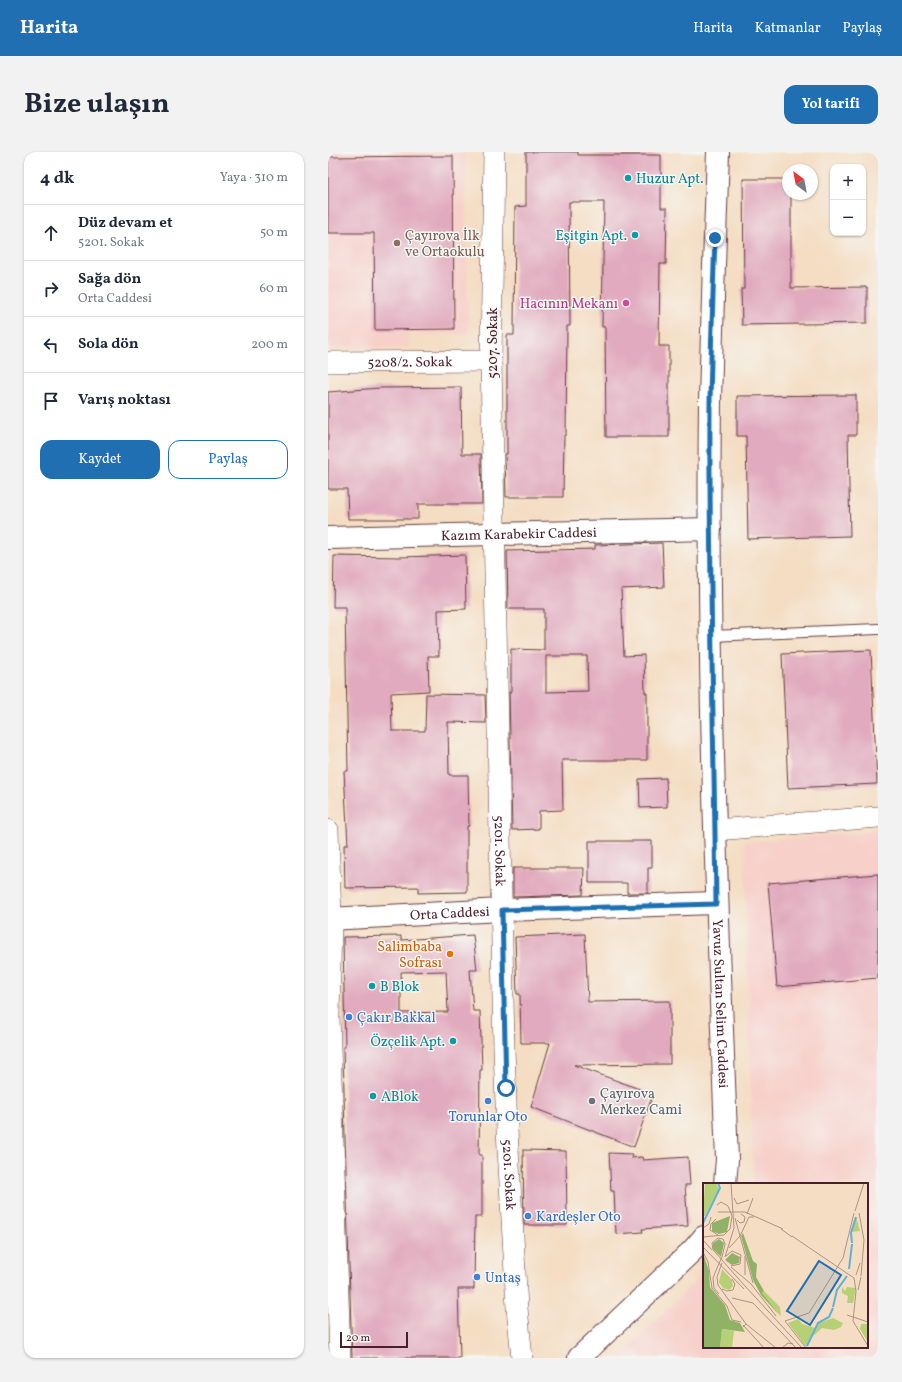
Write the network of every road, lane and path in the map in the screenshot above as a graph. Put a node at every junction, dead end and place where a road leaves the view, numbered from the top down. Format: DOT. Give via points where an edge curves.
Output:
graph roads {
  1 [pos="494,152"];
  2 [pos="718,152"];
  3 [pos="491,361"];
  4 [pos="328,362"];
  5 [pos="710,529"];
  6 [pos="495,535"];
  7 [pos="328,538"];
  8 [pos="878,629"];
  9 [pos="711,636"];
  10 [pos="878,817"];
  11 [pos="328,830"];
  12 [pos="715,830"];
  13 [pos="716,904"];
  14 [pos="502,910"];
  15 [pos="329,919"];
  16 [pos="329,1016"];
  17 [pos="725,1183"];
  18 [pos="703,1238"];
  19 [pos="340,1358"];
  20 [pos="522,1358"];
  21 [pos="579,1358"];
  1 -- 3 [label="street, 5207. Sokak"];
  2 -- 5 [label="main road, Yavuz Sultan Selim Caddesi" via="710,400"];
  3 -- 4 [label="street, 5208/2. Sokak"];
  3 -- 6 [label="street, 5207. Sokak"];
  5 -- 6 [label="main road, Kazım Karabekir Caddesi"];
  5 -- 9 [label="main road, Yavuz Sultan Selim Caddesi"];
  6 -- 7 [label="main road, Kazım Karabekir Caddesi"];
  6 -- 14 [label="street, 5201. Sokak"];
  8 -- 9 [label="lane"];
  9 -- 12 [label="main road, Yavuz Sultan Selim Caddesi"];
  10 -- 12 [label="street"];
  11 -- 15 [label="street"];
  12 -- 13 [label="main road, Yavuz Sultan Selim Caddesi"];
  13 -- 14 [label="main road, Orta Caddesi"];
  13 -- 17 [label="main road, Yavuz Sultan Selim Caddesi" via="727,1159"];
  14 -- 15 [label="main road, Orta Caddesi"];
  14 -- 20 [label="street, 5201. Sokak" via="507,1130"];
  15 -- 16 [label="street"];
  16 -- 19 [label="street"];
  18 -- 21 [label="main road"];
}
